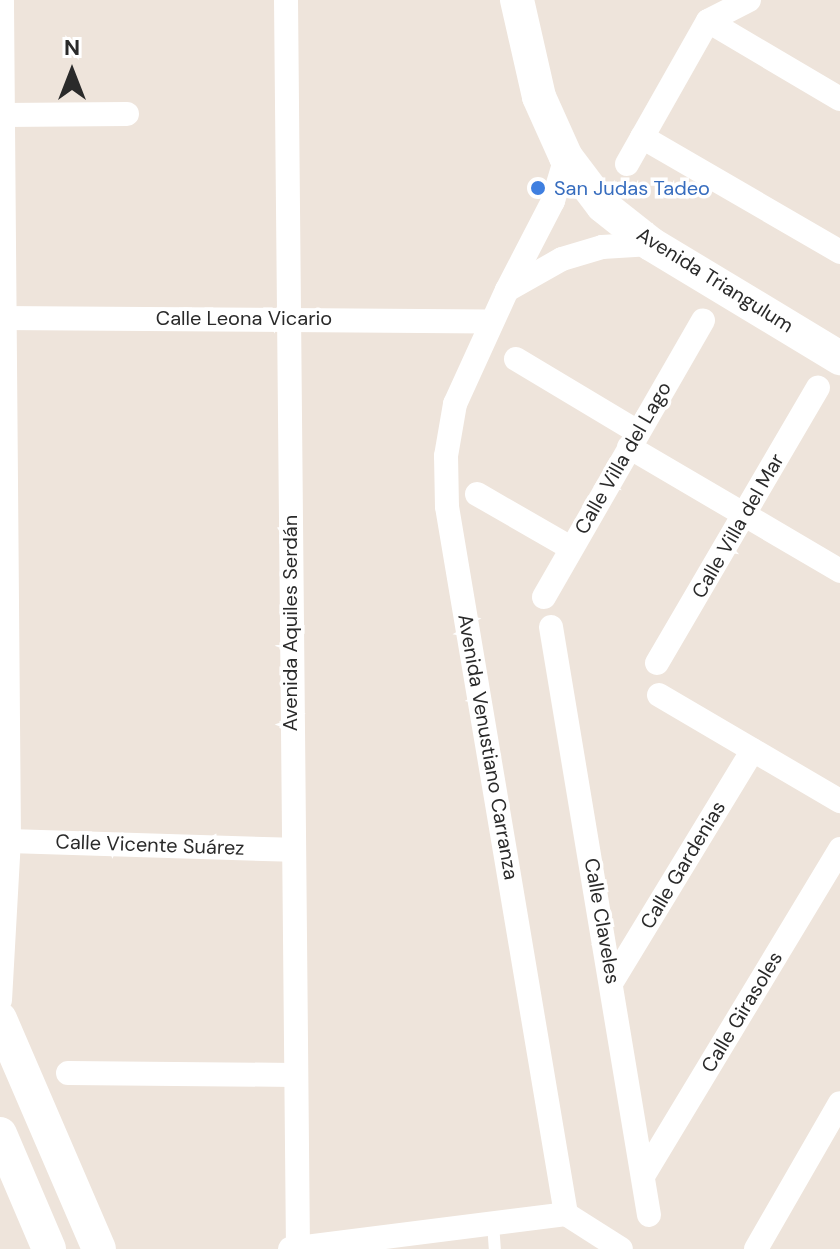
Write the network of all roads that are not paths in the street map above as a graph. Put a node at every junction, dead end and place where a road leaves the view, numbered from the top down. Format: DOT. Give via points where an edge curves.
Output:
graph roads {
  1 [pos="2,0"];
  2 [pos="286,0"];
  3 [pos="749,0"];
  4 [pos="524,8"];
  5 [pos="708,21"];
  6 [pos="840,99"];
  7 [pos="127,114"];
  8 [pos="4,115"];
  9 [pos="642,137"];
  10 [pos="566,157"];
  11 [pos="627,164"];
  12 [pos="651,244"];
  13 [pos="840,252"];
  14 [pos="507,290"];
  15 [pos="289,317"];
  16 [pos="4,318"];
  17 [pos="703,320"];
  18 [pos="488,321"];
  19 [pos="840,358"];
  20 [pos="516,359"];
  21 [pos="818,388"];
  22 [pos="634,440"];
  23 [pos="477,494"];
  24 [pos="744,515"];
  25 [pos="571,548"];
  26 [pos="840,571"];
  27 [pos="544,597"];
  28 [pos="551,627"];
  29 [pos="657,663"];
  30 [pos="659,695"];
  31 [pos="753,750"];
  32 [pos="840,801"];
  33 [pos="9,841"];
  34 [pos="840,849"];
  35 [pos="291,850"];
  36 [pos="613,980"];
  37 [pos="0,1000"];
  38 [pos="0,1019"];
  39 [pos="68,1073"];
  40 [pos="294,1075"];
  41 [pos="840,1103"];
  42 [pos="0,1134"];
  43 [pos="643,1176"];
  44 [pos="566,1214"];
  45 [pos="649,1215"];
  46 [pos="493,1223"];
  47 [pos="294,1247"];
  48 [pos="49,1249"];
  49 [pos="99,1249"];
  50 [pos="495,1249"];
  51 [pos="621,1249"];
  52 [pos="756,1249"];
  1 -- 8 [label="street"];
  2 -- 15 [label="street, Avenida Aquiles Serdán"];
  3 -- 5 [label="street"];
  4 -- 10 [label="main road" via="539,97"];
  5 -- 6 [label="street"];
  5 -- 9 [label="street"];
  7 -- 8 [label="street"];
  8 -- 16 [label="street"];
  9 -- 11 [label="street"];
  9 -- 13 [label="street"];
  10 -- 12 [label="main road, Avenida Triangulum" via="603,206"];
  10 -- 14 [label="street, Avenida Venustiano Carranza" via="553,201"];
  12 -- 14 [label="street, Avenida Venustiano Carranza" via="602,247 562,259"];
  12 -- 19 [label="main road, Avenida Triangulum"];
  14 -- 18 [label="street, Avenida Venustiano Carranza"];
  15 -- 16 [label="street, Calle Leona Vicario"];
  15 -- 18 [label="street, Calle Leona Vicario"];
  15 -- 35 [label="street, Avenida Aquiles Serdán"];
  16 -- 33 [label="street"];
  17 -- 22 [label="street, Calle Villa del Lago"];
  18 -- 44 [label="street, Avenida Venustiano Carranza" via="455,404 446,456 447,507"];
  20 -- 22 [label="street"];
  21 -- 24 [label="street, Calle Villa del Mar"];
  22 -- 24 [label="street"];
  22 -- 25 [label="street, Calle Villa del Lago"];
  23 -- 25 [label="street"];
  24 -- 26 [label="street"];
  24 -- 29 [label="street, Calle Villa del Mar"];
  25 -- 27 [label="street, Calle Villa del Lago"];
  28 -- 36 [label="street, Calle Claveles"];
  30 -- 31 [label="street"];
  31 -- 32 [label="street"];
  31 -- 36 [label="street, Calle Gardenias"];
  33 -- 35 [label="street, Calle Vicente Suárez"];
  33 -- 37 [label="street"];
  34 -- 43 [label="street, Calle Girasoles"];
  35 -- 40 [label="street, Avenida Aquiles Serdán"];
  36 -- 43 [label="street, Calle Claveles"];
  38 -- 49 [label="main road"];
  39 -- 40 [label="street"];
  40 -- 47 [label="street, Avenida Aquiles Serdán"];
  41 -- 52 [label="street"];
  42 -- 48 [label="main road"];
  43 -- 45 [label="street, Calle Claveles"];
  44 -- 46 [label="street"];
  44 -- 51 [label="street"];
  46 -- 47 [label="street"];
  46 -- 50 [label="lane"];
}
